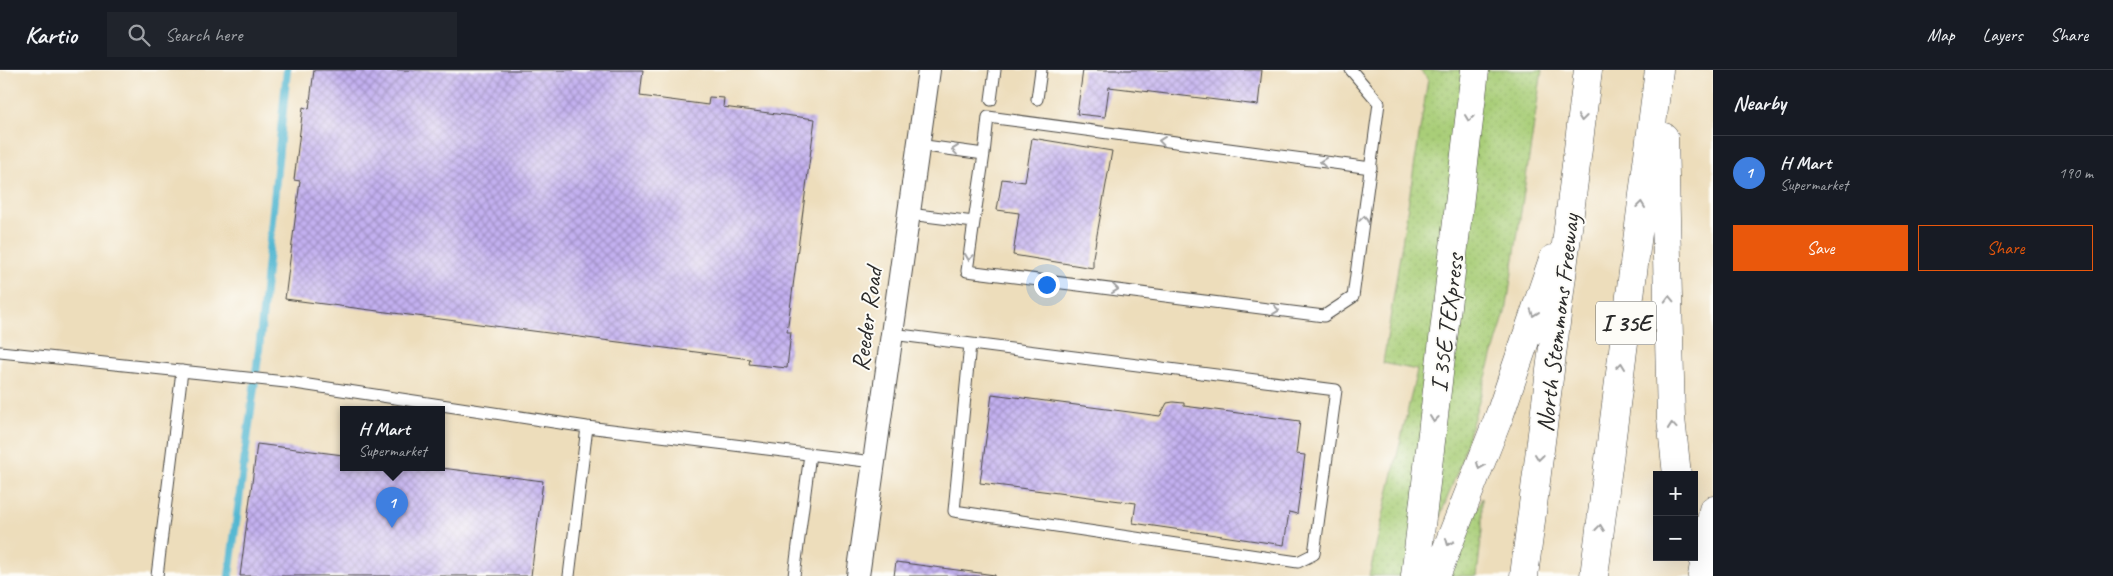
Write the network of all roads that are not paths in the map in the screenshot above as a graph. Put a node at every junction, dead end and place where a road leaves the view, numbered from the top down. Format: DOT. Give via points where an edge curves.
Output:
graph roads {
  1 [pos="929,70"];
  2 [pos="995,70"];
  3 [pos="1041,70"];
  4 [pos="1351,70"];
  5 [pos="1475,70"];
  6 [pos="1588,70"];
  7 [pos="1660,70"];
  8 [pos="1037,99"];
  9 [pos="991,100"];
  10 [pos="918,146"];
  11 [pos="984,154"];
  12 [pos="1371,168"];
  13 [pos="1572,200"];
  14 [pos="909,214"];
  15 [pos="974,222"];
  16 [pos="892,334"];
  17 [pos="970,344"];
  18 [pos="0,352"];
  19 [pos="182,371"];
  20 [pos="443,406"];
  21 [pos="445,406"];
  22 [pos="587,427"];
  23 [pos="810,454"];
  24 [pos="873,462"];
  25 [pos="1677,471"];
  26 [pos="1713,510"];
  27 [pos="1689,561"];
  28 [pos="157,576"];
  29 [pos="569,576"];
  30 [pos="794,576"];
  31 [pos="858,576"];
  32 [pos="1415,576"];
  33 [pos="1436,576"];
  34 [pos="1524,576"];
  35 [pos="1594,576"];
  36 [pos="1691,576"];
  37 [pos="1702,576"];
  1 -- 10 [label="street, Reeder Road"];
  2 -- 9 [label="lane"];
  3 -- 8 [label="lane"];
  4 -- 12 [label="lane" via="1379,103"];
  5 -- 32 [label="highway, I 35E TEXpress, one-way"];
  6 -- 13 [label="highway, North Stemmons Freeway / I 35E, one-way"];
  25 -- 7 [label="highway, one-way" via="1671,418"];
  35 -- 7 [label="highway, I 35E, one-way"];
  11 -- 10 [label="lane, one-way"];
  10 -- 14 [label="street, Reeder Road"];
  12 -- 11 [label="lane, one-way" via="988,117"];
  11 -- 15 [label="lane"];
  15 -- 12 [label="lane, one-way" via="967,271 1324,316 1353,297"];
  13 -- 33 [label="highway, one-way" via="1500,414"];
  13 -- 34 [label="highway, North Stemmons Freeway / I 35E, one-way"];
  14 -- 15 [label="lane"];
  14 -- 16 [label="street, Reeder Road"];
  16 -- 17 [label="lane"];
  16 -- 24 [label="street, Reeder Road"];
  17 -- 17 [label="lane" via="1336,390 1314,554 1298,562 954,511"];
  18 -- 19 [label="lane"];
  19 -- 20 [label="lane"];
  19 -- 28 [label="lane"];
  21 -- 22 [label="lane"];
  22 -- 23 [label="lane"];
  22 -- 29 [label="lane"];
  23 -- 24 [label="lane"];
  23 -- 30 [label="lane"];
  24 -- 31 [label="street, Reeder Road"];
  26 -- 37 [label="highway"];
  27 -- 36 [label="highway"];
}
